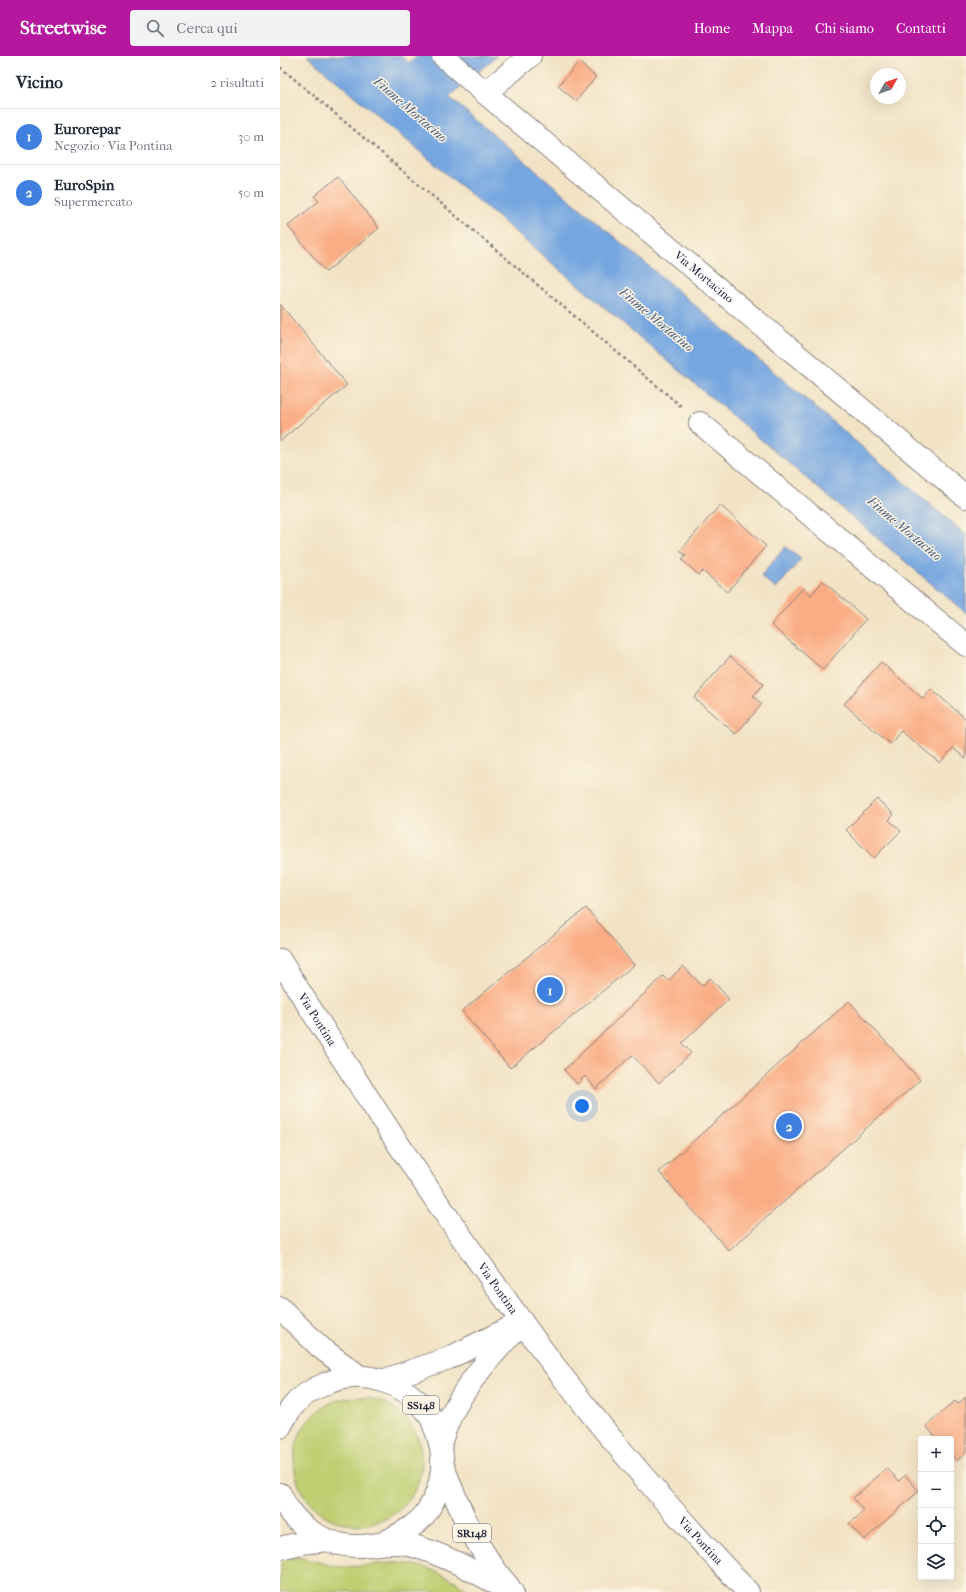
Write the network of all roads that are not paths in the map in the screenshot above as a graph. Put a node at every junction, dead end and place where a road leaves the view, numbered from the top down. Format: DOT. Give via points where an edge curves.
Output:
graph roads {
  1 [pos="444,56"];
  2 [pos="530,56"];
  3 [pos="485,93"];
  4 [pos="700,423"];
  5 [pos="966,497"];
  6 [pos="966,645"];
  7 [pos="280,960"];
  8 [pos="280,1308"];
  9 [pos="522,1322"];
  10 [pos="359,1376"];
  11 [pos="385,1380"];
  12 [pos="280,1411"];
  13 [pos="280,1414"];
  14 [pos="280,1427"];
  15 [pos="441,1442"];
  16 [pos="443,1466"];
  17 [pos="280,1494"];
  18 [pos="327,1540"];
  19 [pos="383,1542"];
  20 [pos="280,1548"];
  21 [pos="513,1592"];
  22 [pos="748,1592"];
  1 -- 3 [label="street, Via Mortacino"];
  2 -- 3 [label="street"];
  3 -- 5 [label="street, Via Mortacino"];
  4 -- 6 [label="street"];
  7 -- 9 [label="street, Via Pontina" via="403,1151"];
  8 -- 10 [label="street" via="321,1348"];
  9 -- 11 [label="street" via="449,1358"];
  9 -- 15 [label="street" via="461,1395 446,1425"];
  9 -- 22 [label="street, Via Pontina" via="626,1456"];
  10 -- 11 [label="street, SS148"];
  10 -- 14 [label="street, SS148" via="334,1379 312,1390 293,1406"];
  11 -- 15 [label="street, SS148" via="410,1394 430,1415"];
  12 -- 13 [label="street"];
  15 -- 16 [label="street, SS148"];
  16 -- 19 [label="street, SS148" via="437,1492 425,1514 406,1531"];
  16 -- 21 [label="street, SR148" via="471,1531 493,1567"];
  17 -- 18 [label="street, SS148" via="291,1513 307,1529"];
  18 -- 19 [label="street, SS148" via="354,1546"];
  18 -- 20 [label="street"];
  19 -- 21 [label="street, SR148" via="405,1544 431,1553"];
}
